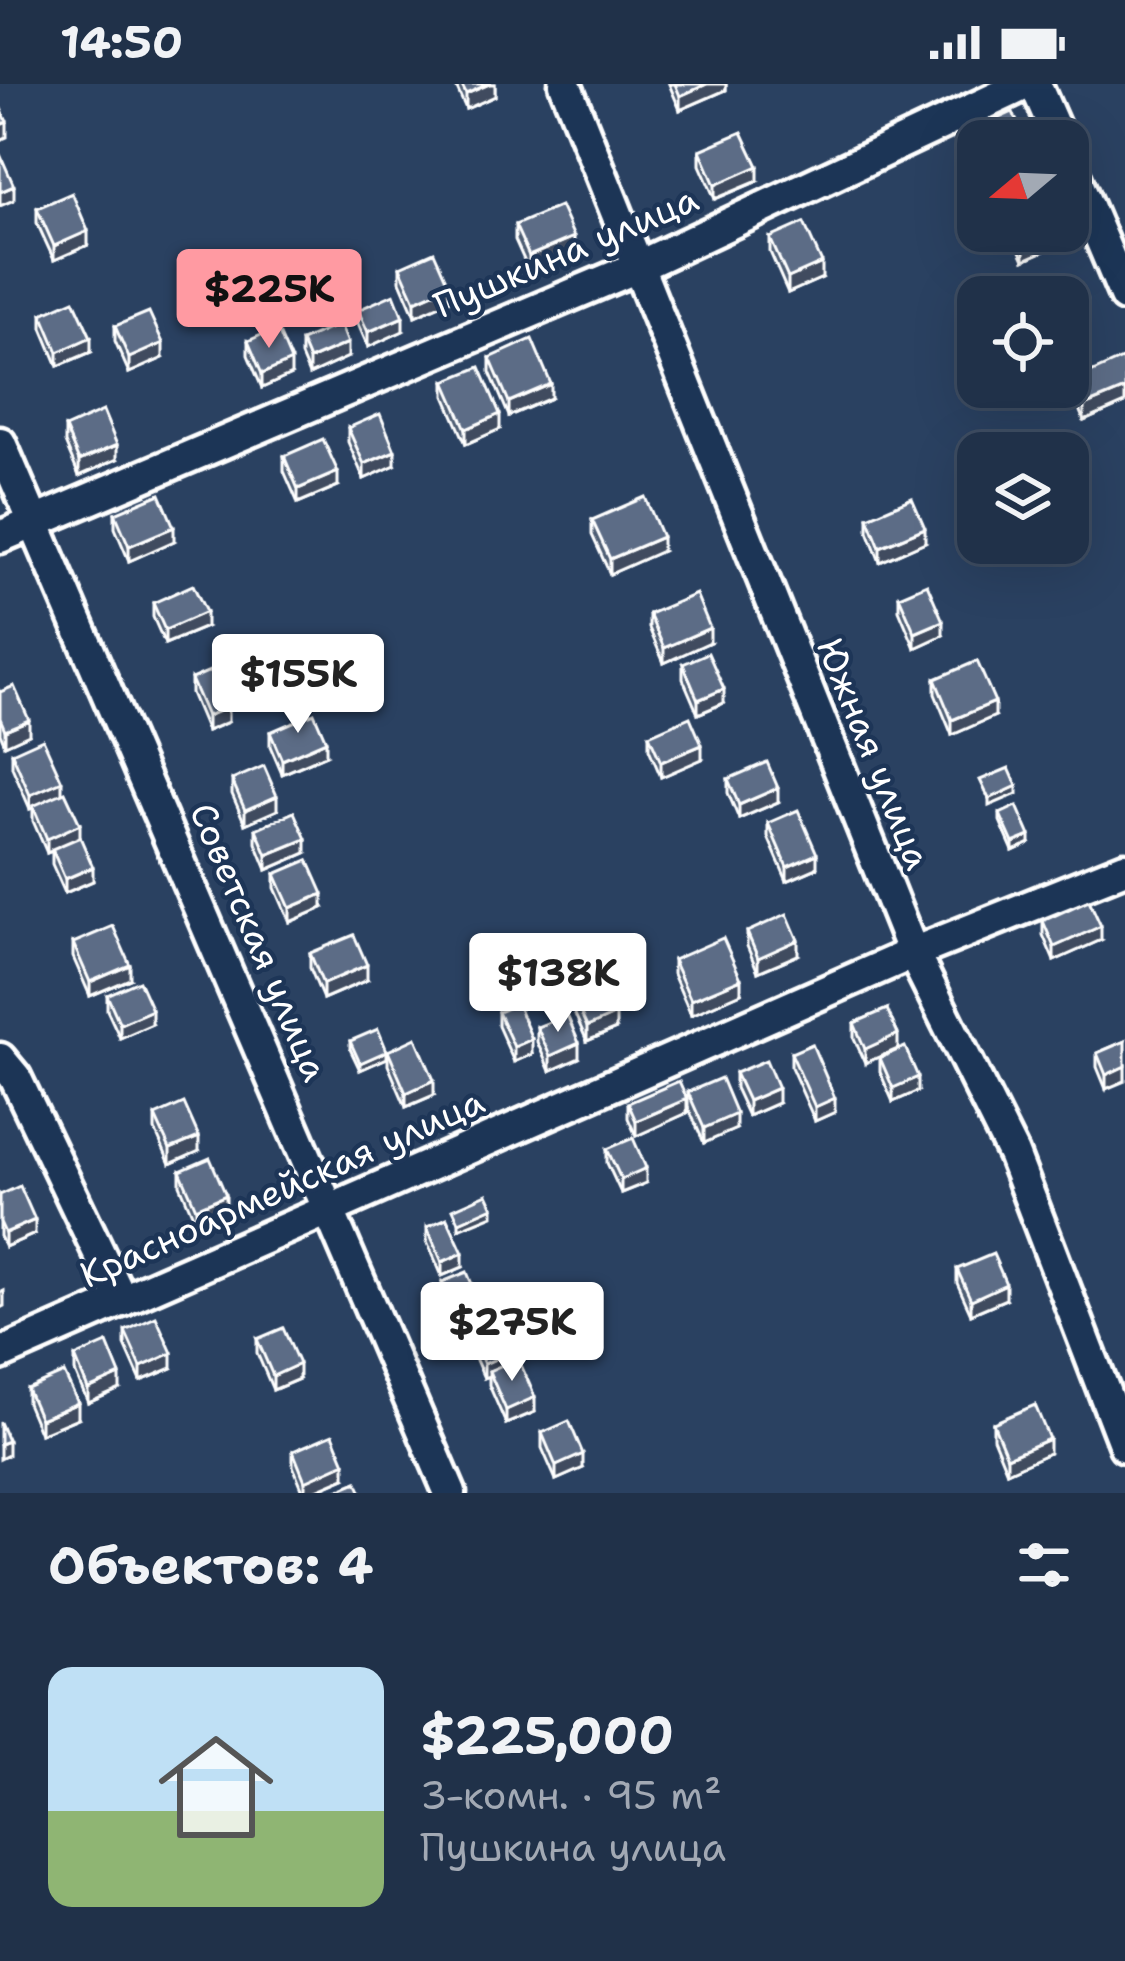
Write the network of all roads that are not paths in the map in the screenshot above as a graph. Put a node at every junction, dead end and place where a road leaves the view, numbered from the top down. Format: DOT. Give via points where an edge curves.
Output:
graph roads {
  1 [pos="565,84"];
  2 [pos="1026,84"];
  3 [pos="1036,84"];
  4 [pos="1051,120"];
  5 [pos="1089,211"];
  6 [pos="635,268"];
  7 [pos="1125,296"];
  8 [pos="0,443"];
  9 [pos="33,519"];
  10 [pos="0,537"];
  11 [pos="1125,868"];
  12 [pos="913,953"];
  13 [pos="0,1059"];
  14 [pos="332,1208"];
  15 [pos="122,1300"];
  16 [pos="0,1354"];
  17 [pos="1125,1446"];
  18 [pos="450,1493"];
  1 -- 6 [label="street, Южная улица"];
  2 -- 6 [label="street, Пушкина улица"];
  3 -- 4 [label="street"];
  5 -- 7 [label="street"];
  6 -- 9 [label="street, Пушкина улица"];
  6 -- 12 [label="street, Южная улица"];
  8 -- 9 [label="street, Советская улица"];
  9 -- 10 [label="street, Пушкина улица"];
  9 -- 14 [label="street, Советская улица"];
  11 -- 12 [label="street, Красноармейская улица"];
  12 -- 14 [label="street, Красноармейская улица"];
  12 -- 17 [label="street, Южная улица" via="1012,1154"];
  13 -- 15 [label="street"];
  14 -- 15 [label="street, Красноармейская улица"];
  14 -- 18 [label="street, Советская улица"];
  15 -- 16 [label="street, Красноармейская улица"];
}
